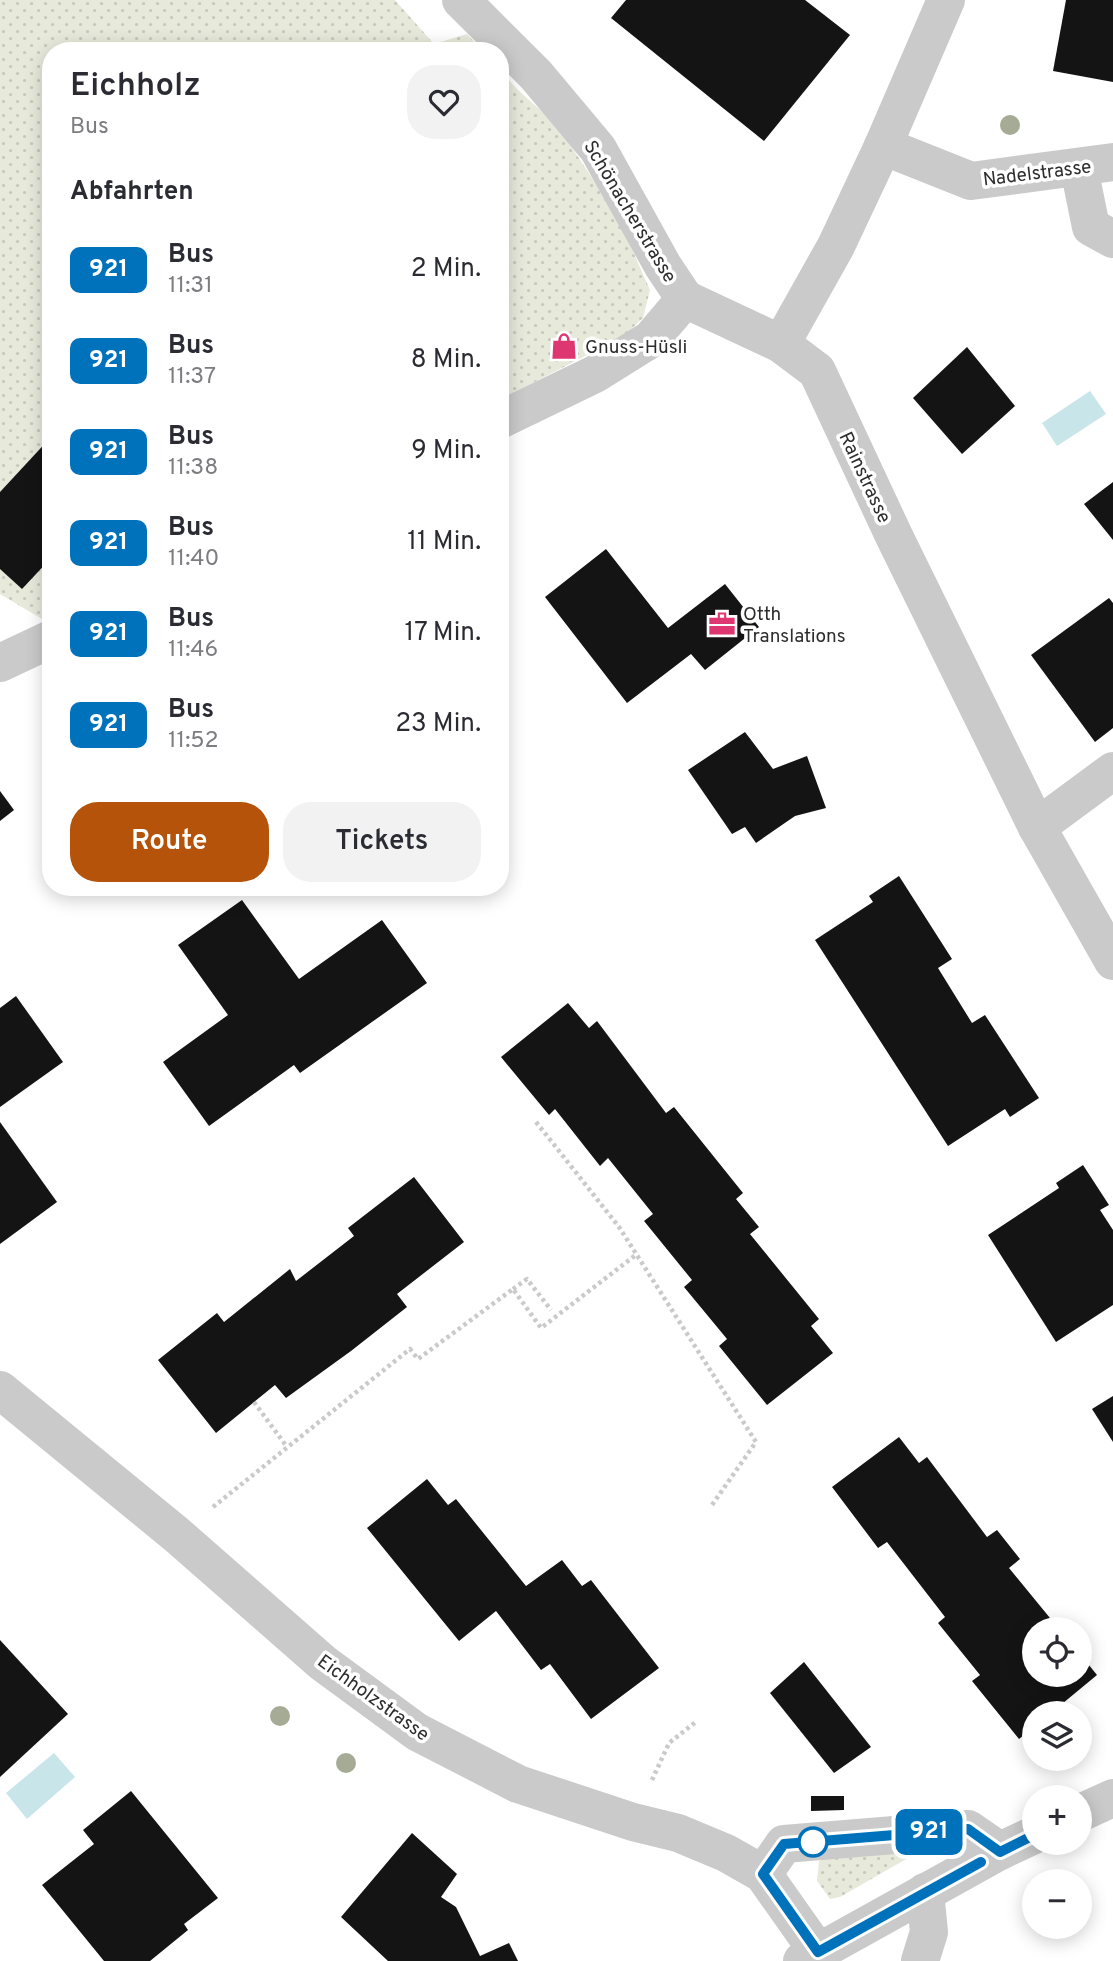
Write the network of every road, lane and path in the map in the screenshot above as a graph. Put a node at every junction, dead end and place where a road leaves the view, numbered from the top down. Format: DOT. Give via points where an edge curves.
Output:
graph roads {
  1 [pos="461,0"];
  2 [pos="946,0"];
  3 [pos="503,42"];
  4 [pos="509,48"];
  5 [pos="883,146"];
  6 [pos="1096,165"];
  7 [pos="1113,239"];
  8 [pos="685,299"];
  9 [pos="782,344"];
  10 [pos="509,416"];
  11 [pos="42,643"];
  12 [pos="0,663"];
  13 [pos="1113,771"];
  14 [pos="1037,827"];
  15 [pos="1113,961"];
  16 [pos="536,1122"];
  17 [pos="637,1254"];
  18 [pos="513,1289"];
  19 [pos="551,1310"];
  20 [pos="0,1390"];
  21 [pos="254,1402"];
  22 [pos="287,1447"];
  23 [pos="712,1505"];
  24 [pos="204,1513"];
  25 [pos="697,1721"];
  26 [pos="649,1786"];
  27 [pos="1113,1798"];
  28 [pos="1092,1808"];
  29 [pos="1022,1841"];
  30 [pos="1000,1852"];
  31 [pos="763,1874"];
  32 [pos="925,1892"];
  33 [pos="810,1957"];
  34 [pos="920,1961"];
  1 -- 3 [label="street, Schönacherstrasse"];
  2 -- 5 [label="street"];
  4 -- 8 [label="street, Schönacherstrasse" via="598,149"];
  5 -- 6 [label="street, Nadelstrasse" via="971,181"];
  5 -- 9 [label="street" via="836,246"];
  6 -- 7 [label="street" via="1091,227"];
  8 -- 9 [label="street, Rainstrasse"];
  8 -- 10 [label="street" via="651,339 595,374"];
  9 -- 14 [label="street, Rainstrasse" via="817,371"];
  11 -- 12 [label="street"];
  13 -- 14 [label="street"];
  14 -- 15 [label="street, Rainstrasse"];
  16 -- 17 [label="path"];
  17 -- 18 [label="path" via="541,1328"];
  17 -- 23 [label="path" via="756,1441"];
  18 -- 19 [label="path" via="527,1279"];
  18 -- 22 [label="path" via="418,1359 410,1349"];
  20 -- 31 [label="street, Eichholzstrasse" via="177,1535 323,1663 417,1732 518,1784 678,1833"];
  21 -- 22 [label="path"];
  22 -- 24 [label="path"];
  25 -- 26 [label="path" via="669,1743"];
  27 -- 28 [label="street"];
  29 -- 30 [label="street"];
  30 -- 31 [label="street" via="968,1829 784,1844"];
  30 -- 32 [label="street"];
  31 -- 33 [label="street, Eichholzstrasse"];
  32 -- 33 [label="street"];
  32 -- 34 [label="street" via="929,1932"];
}
